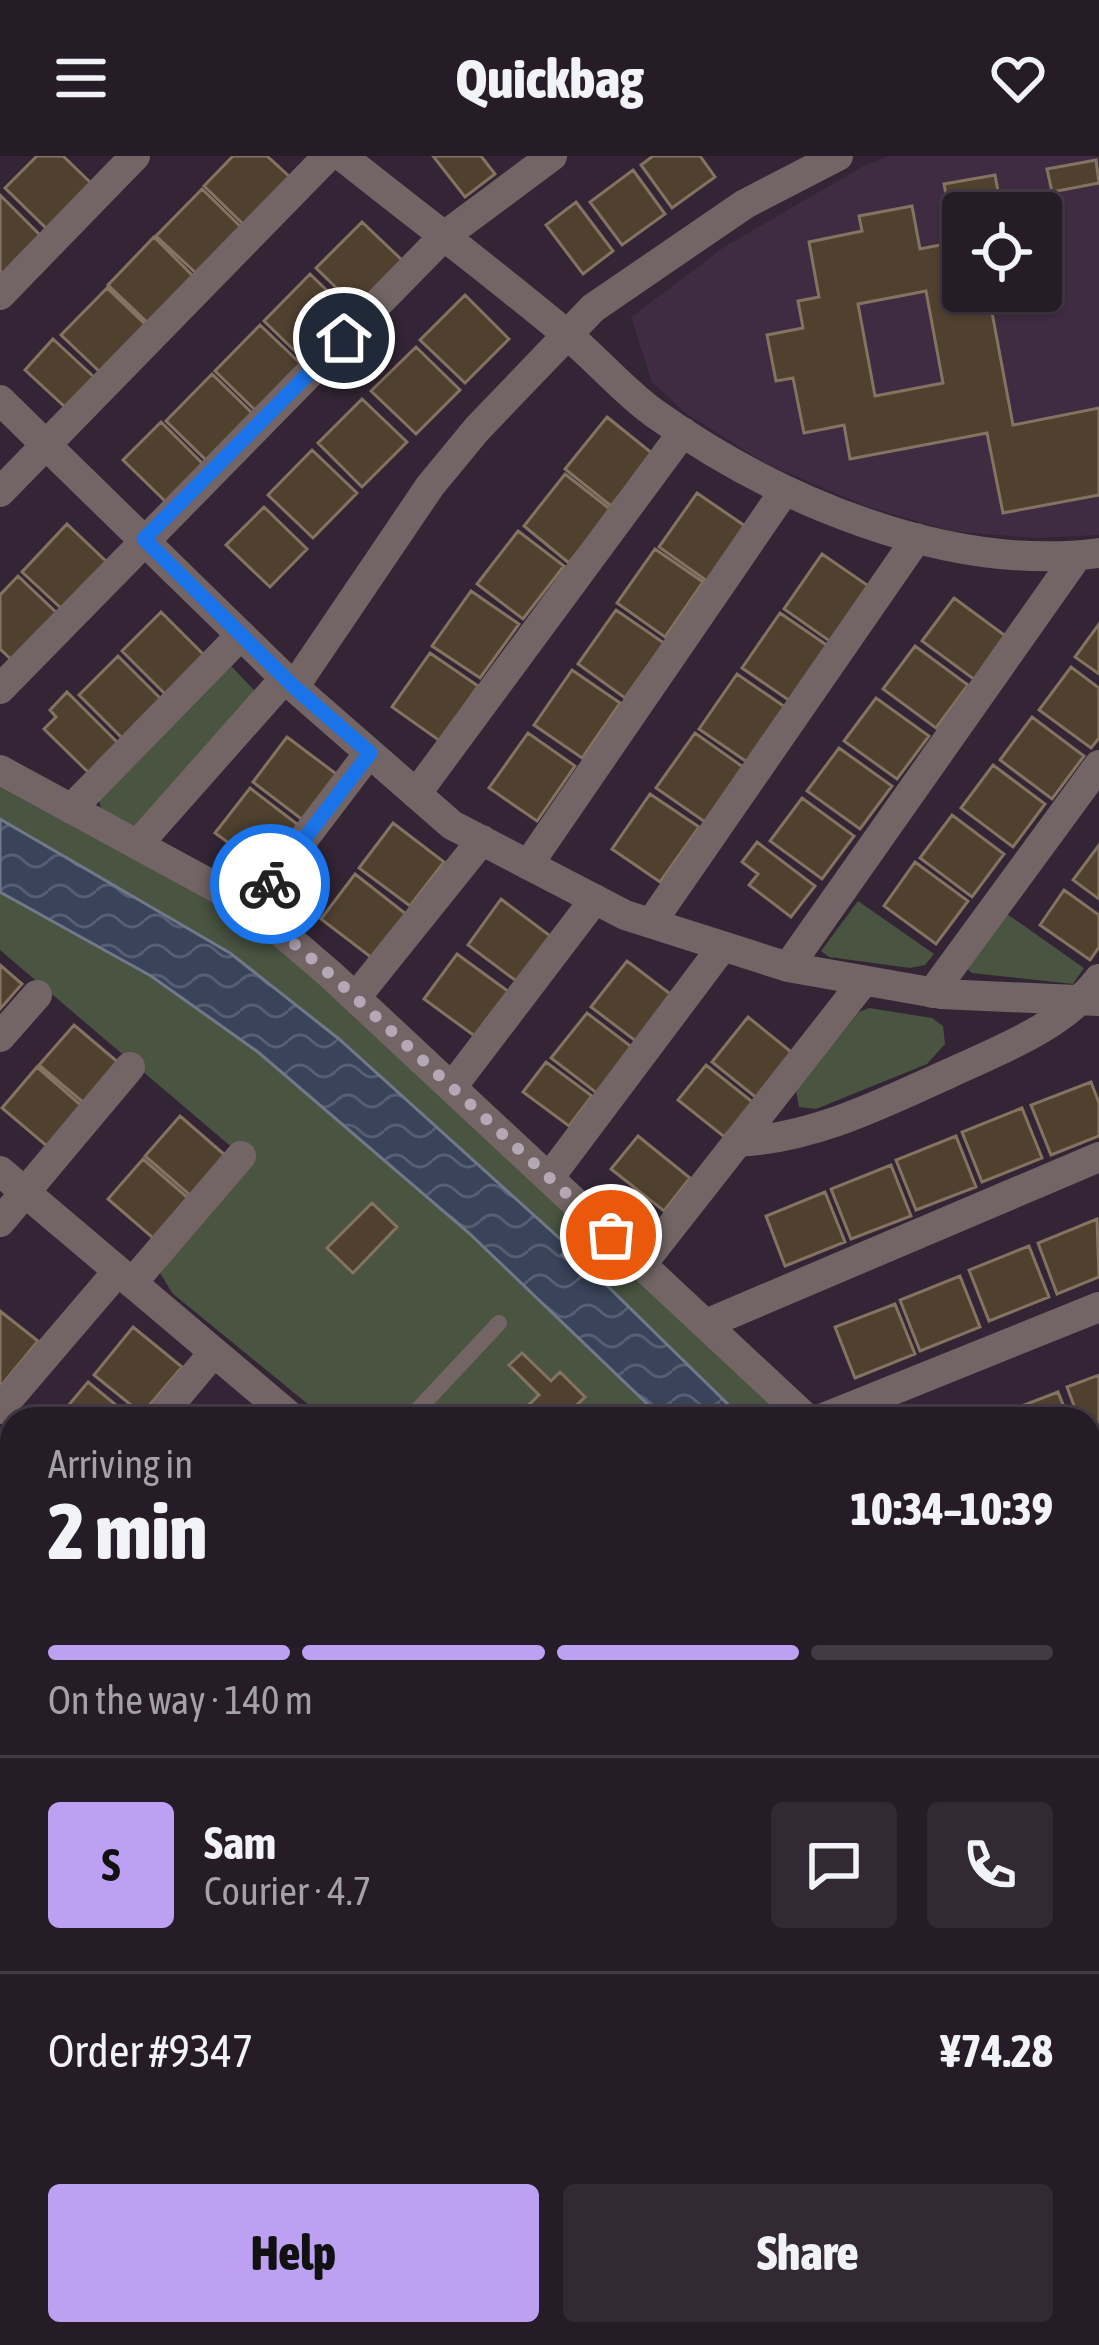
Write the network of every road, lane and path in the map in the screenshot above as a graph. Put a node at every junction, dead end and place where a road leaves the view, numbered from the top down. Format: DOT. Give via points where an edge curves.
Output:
graph roads {
  1 [pos="136,156"];
  2 [pos="328,156"];
  3 [pos="342,156"];
  4 [pos="552,156"];
  5 [pos="821,160"];
  6 [pos="443,237"];
  7 [pos="0,295"];
  8 [pos="568,335"];
  9 [pos="0,400"];
  10 [pos="683,432"];
  11 [pos="46,445"];
  12 [pos="785,490"];
  13 [pos="0,492"];
  14 [pos="917,538"];
  15 [pos="144,539"];
  16 [pos="1088,554"];
  17 [pos="241,635"];
  18 [pos="290,682"];
  19 [pos="0,689"];
  20 [pos="370,753"];
  21 [pos="1099,765"];
  22 [pos="0,770"];
  23 [pos="416,794"];
  24 [pos="71,809"];
  25 [pos="482,840"];
  26 [pos="138,844"];
  27 [pos="528,865"];
  28 [pos="595,899"];
  29 [pos="252,908"];
  30 [pos="651,923"];
  31 [pos="723,946"];
  32 [pos="788,967"];
  33 [pos="863,982"];
  34 [pos="932,993"];
  35 [pos="1094,993"];
  36 [pos="37,995"];
  37 [pos="356,997"];
  38 [pos="0,1036"];
  39 [pos="130,1067"];
  40 [pos="452,1087"];
  41 [pos="737,1142"];
  42 [pos="242,1156"];
  43 [pos="1099,1157"];
  44 [pos="0,1171"];
  45 [pos="549,1178"];
  46 [pos="25,1192"];
  47 [pos="0,1222"];
  48 [pos="641,1264"];
  49 [pos="125,1277"];
  50 [pos="1099,1307"];
  51 [pos="499,1323"];
  52 [pos="706,1324"];
  53 [pos="214,1352"];
  54 [pos="2,1407"];
  55 [pos="168,1407"];
  56 [pos="279,1407"];
  57 [pos="420,1407"];
  58 [pos="794,1407"];
  59 [pos="851,1407"];
  1 -- 7 [label="street"];
  2 -- 11 [label="street"];
  3 -- 6 [label="street"];
  4 -- 6 [label="street"];
  5 -- 8 [label="street" via="593,308"];
  6 -- 8 [label="street"];
  6 -- 15 [label="street"];
  8 -- 10 [label="street"];
  8 -- 18 [label="street" via="430,486"];
  9 -- 11 [label="street"];
  10 -- 12 [label="street"];
  10 -- 23 [label="street"];
  11 -- 13 [label="street"];
  11 -- 15 [label="street"];
  12 -- 14 [label="street"];
  12 -- 27 [label="street"];
  14 -- 16 [label="street" via="1006,554"];
  14 -- 30 [label="street"];
  15 -- 17 [label="street"];
  15 -- 19 [label="street"];
  16 -- 32 [label="street"];
  17 -- 18 [label="street"];
  17 -- 24 [label="street"];
  18 -- 20 [label="street"];
  18 -- 26 [label="street"];
  20 -- 23 [label="street"];
  20 -- 29 [label="street"];
  21 -- 34 [label="street"];
  22 -- 24 [label="street"];
  23 -- 25 [label="street"];
  24 -- 26 [label="street"];
  25 -- 27 [label="street"];
  25 -- 37 [label="street"];
  26 -- 29 [label="street"];
  27 -- 28 [label="street"];
  28 -- 30 [label="street"];
  28 -- 40 [label="street"];
  29 -- 37 [label="street"];
  30 -- 31 [label="street"];
  31 -- 32 [label="street"];
  31 -- 45 [label="street"];
  32 -- 33 [label="street"];
  33 -- 34 [label="street"];
  33 -- 41 [label="street"];
  34 -- 35 [label="street"];
  35 -- 41 [label="street" via="1027,1038 844,1121"];
  36 -- 38 [label="street"];
  37 -- 40 [label="street"];
  39 -- 46 [label="street"];
  40 -- 45 [label="street"];
  41 -- 48 [label="street"];
  42 -- 49 [label="street"];
  43 -- 52 [label="street"];
  44 -- 46 [label="street"];
  45 -- 48 [label="street"];
  46 -- 47 [label="street"];
  46 -- 49 [label="street"];
  48 -- 52 [label="street"];
  49 -- 53 [label="street"];
  49 -- 54 [label="street"];
  50 -- 59 [label="street"];
  51 -- 57 [label="lane"];
  52 -- 58 [label="street"];
  53 -- 55 [label="street"];
  53 -- 56 [label="street"];
}
